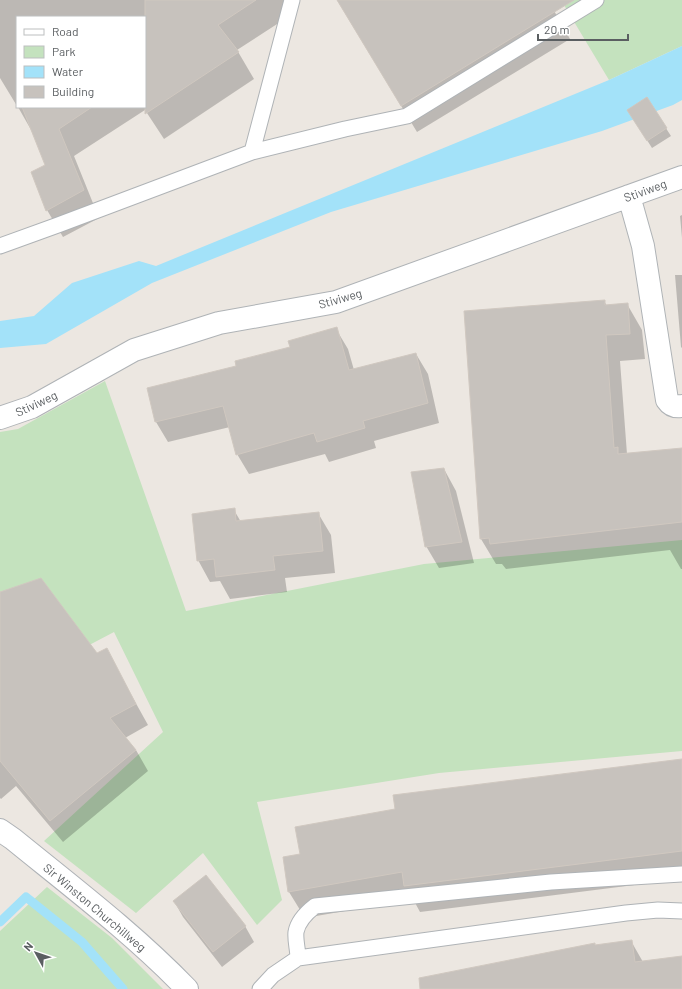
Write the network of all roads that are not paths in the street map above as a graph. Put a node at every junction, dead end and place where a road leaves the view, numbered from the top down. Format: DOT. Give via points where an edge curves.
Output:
graph roads {
  1 [pos="292,0"];
  2 [pos="596,0"];
  3 [pos="252,152"];
  4 [pos="682,177"];
  5 [pos="629,196"];
  6 [pos="0,246"];
  7 [pos="682,406"];
  8 [pos="0,418"];
  9 [pos="0,830"];
  10 [pos="682,874"];
  11 [pos="682,911"];
  12 [pos="298,958"];
  13 [pos="187,989"];
  14 [pos="260,989"];
  1 -- 3 [label="lane"];
  2 -- 3 [label="lane" via="407,116"];
  3 -- 6 [label="lane"];
  4 -- 5 [label="street, Stiviweg"];
  5 -- 7 [label="street" via="643,246 667,400 671,405"];
  5 -- 8 [label="street, Stiviweg" via="336,302 219,323 134,350 32,407"];
  9 -- 13 [label="street, Sir Winston Churchillweg" via="121,927"];
  10 -- 12 [label="lane" via="551,882 315,906 306,913 296,932"];
  11 -- 12 [label="lane" via="626,913"];
  12 -- 14 [label="lane" via="273,975"];
}
